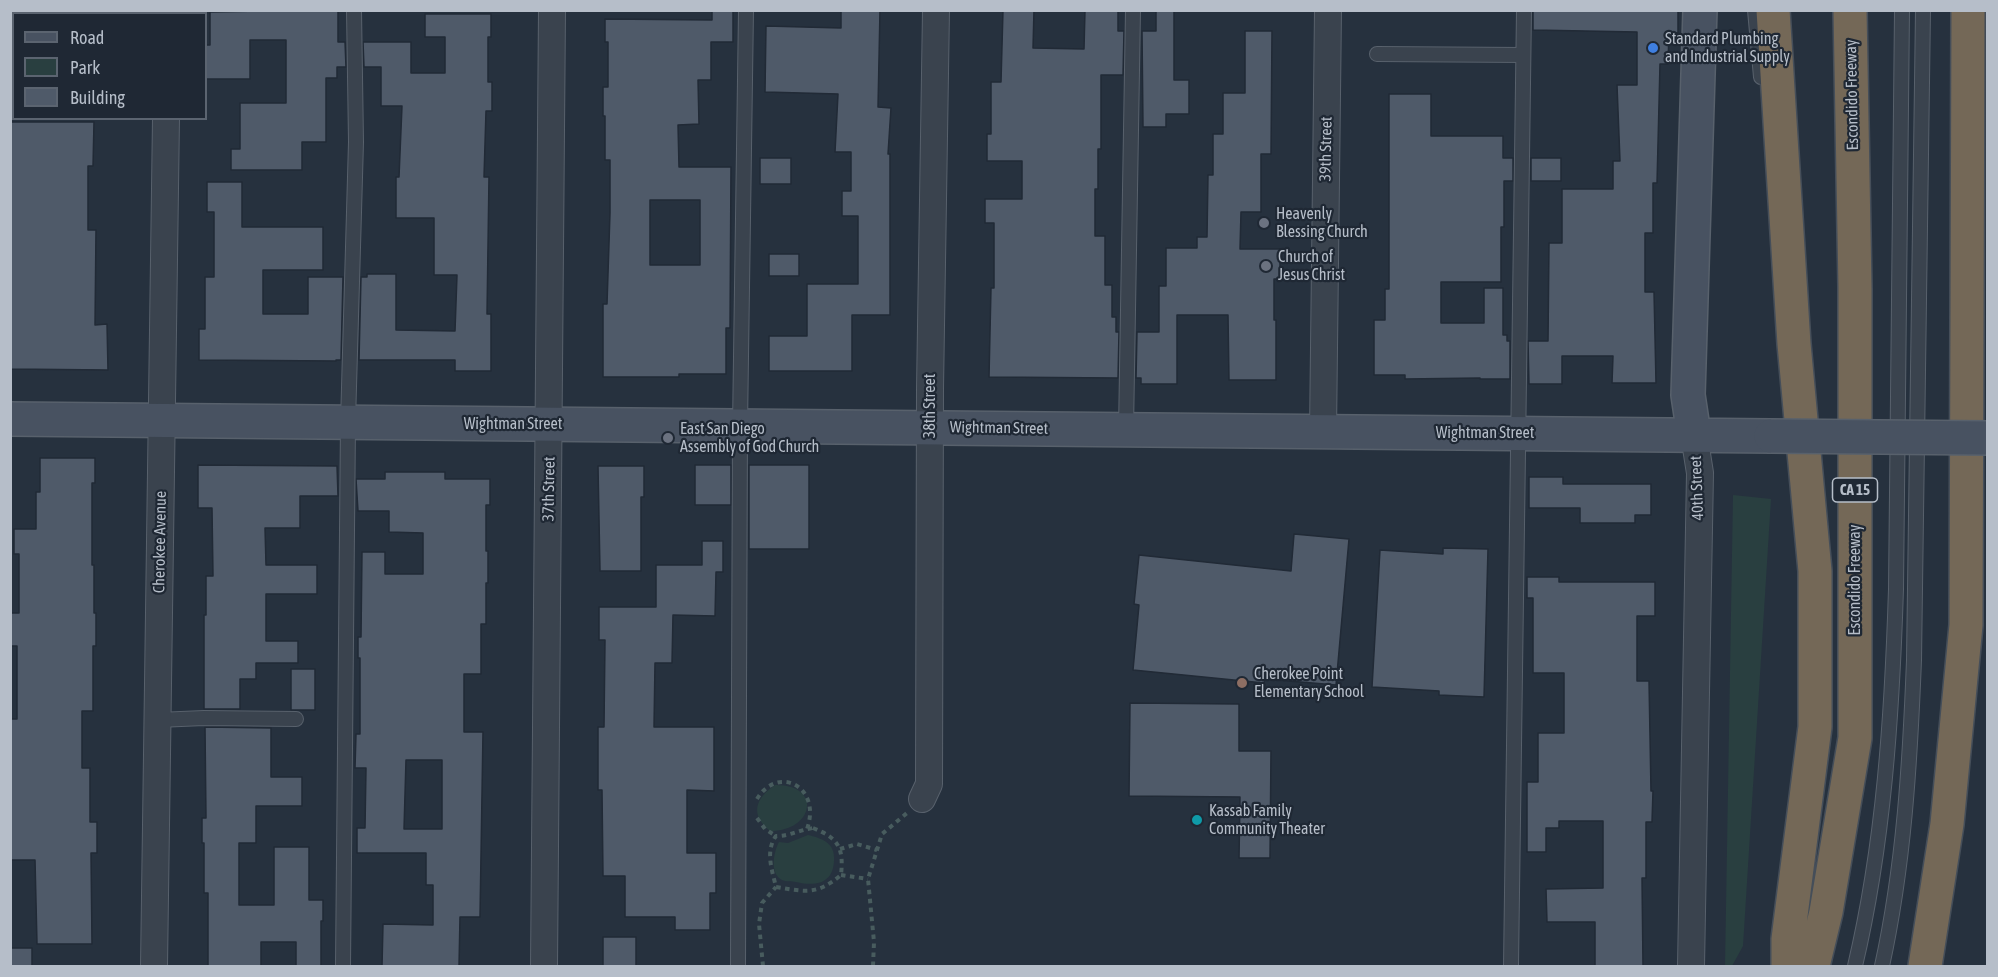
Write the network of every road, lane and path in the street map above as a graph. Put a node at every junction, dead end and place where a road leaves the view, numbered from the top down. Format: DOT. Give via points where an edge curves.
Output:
graph roads {
  1 [pos="354,10"];
  2 [pos="552,10"];
  3 [pos="746,10"];
  4 [pos="936,10"];
  5 [pos="1133,10"];
  6 [pos="1328,10"];
  7 [pos="1524,10"];
  8 [pos="1700,10"];
  9 [pos="1755,10"];
  10 [pos="1773,10"];
  11 [pos="1850,10"];
  12 [pos="1902,10"];
  13 [pos="1923,10"];
  14 [pos="1968,10"];
  15 [pos="1377,54"];
  16 [pos="1523,55"];
  17 [pos="1762,90"];
  18 [pos="166,120"];
  19 [pos="1769,168"];
  20 [pos="1794,344"];
  21 [pos="10,419"];
  22 [pos="162,420"];
  23 [pos="348,422"];
  24 [pos="549,424"];
  25 [pos="740,426"];
  26 [pos="930,428"];
  27 [pos="1126,430"];
  28 [pos="1323,432"];
  29 [pos="1519,434"];
  30 [pos="1694,435"];
  31 [pos="1988,438"];
  32 [pos="1988,642"];
  33 [pos="296,719"];
  34 [pos="158,720"];
  35 [pos="922,799"];
  36 [pos="1947,824"];
  37 [pos="807,829"];
  38 [pos="776,836"];
  39 [pos="840,849"];
  40 [pos="877,850"];
  41 [pos="841,875"];
  42 [pos="868,879"];
  43 [pos="776,887"];
  44 [pos="154,966"];
  45 [pos="343,966"];
  46 [pos="544,966"];
  47 [pos="738,966"];
  48 [pos="763,966"];
  49 [pos="873,966"];
  50 [pos="1511,966"];
  51 [pos="1691,966"];
  52 [pos="1788,966"];
  53 [pos="1813,966"];
  54 [pos="1856,966"];
  55 [pos="1882,966"];
  56 [pos="1925,966"];
  1 -- 23 [label="lane" via="356,142"];
  2 -- 24 [label="street, 37th Street"];
  3 -- 25 [label="lane"];
  4 -- 26 [label="street, 38th Street"];
  5 -- 27 [label="lane"];
  6 -- 28 [label="street, 39th Street"];
  7 -- 16 [label="lane"];
  8 -- 30 [label="main road, 40th Street" via="1688,395"];
  9 -- 17 [label="lane"];
  10 -- 20 [label="highway"];
  11 -- 53 [label="highway, Escondido Freeway / CA 15" via="1855,288 1855,738 1826,912"];
  12 -- 54 [label="lane" via="1893,665 1878,849"];
  13 -- 55 [label="lane" via="1910,762 1904,838"];
  14 -- 36 [label="highway" via="1966,625"];
  15 -- 16 [label="lane"];
  16 -- 29 [label="lane"];
  18 -- 22 [label="street, Cherokee Avenue"];
  19 -- 20 [label="lane" via="1779,267"];
  20 -- 52 [label="highway" via="1815,571 1815,727 1788,939"];
  21 -- 22 [label="main road, Wightman Street"];
  22 -- 23 [label="main road, Wightman Street"];
  22 -- 34 [label="street, Cherokee Avenue"];
  23 -- 24 [label="main road, Wightman Street"];
  23 -- 45 [label="lane"];
  24 -- 25 [label="main road, Wightman Street"];
  24 -- 46 [label="street, 37th Street"];
  25 -- 26 [label="main road, Wightman Street"];
  25 -- 47 [label="lane"];
  26 -- 27 [label="main road, Wightman Street"];
  26 -- 35 [label="street, 38th Street" via="929,784"];
  27 -- 28 [label="main road, Wightman Street"];
  28 -- 29 [label="main road, Wightman Street"];
  29 -- 30 [label="main road, Wightman Street"];
  29 -- 50 [label="lane"];
  30 -- 31 [label="main road, Wightman Street, bridge"];
  30 -- 51 [label="street, 40th Street" via="1700,473"];
  32 -- 36 [label="highway"];
  33 -- 34 [label="lane"];
  34 -- 44 [label="street, Cherokee Avenue"];
  35 -- 40 [label="path" via="882,834"];
  36 -- 56 [label="highway"];
  37 -- 38 [label="path" via="790,836"];
  37 -- 38 [label="path" via="811,814 803,789 795,784 776,783 761,792 755,809 765,830"];
  37 -- 39 [label="path" via="829,834"];
  38 -- 43 [label="path" via="770,852"];
  39 -- 40 [label="path" via="857,844"];
  39 -- 41 [label="path"];
  40 -- 42 [label="path"];
  41 -- 42 [label="path"];
  41 -- 43 [label="path" via="818,890"];
  42 -- 49 [label="path"];
  43 -- 48 [label="path" via="762,903 759,924"];
}
